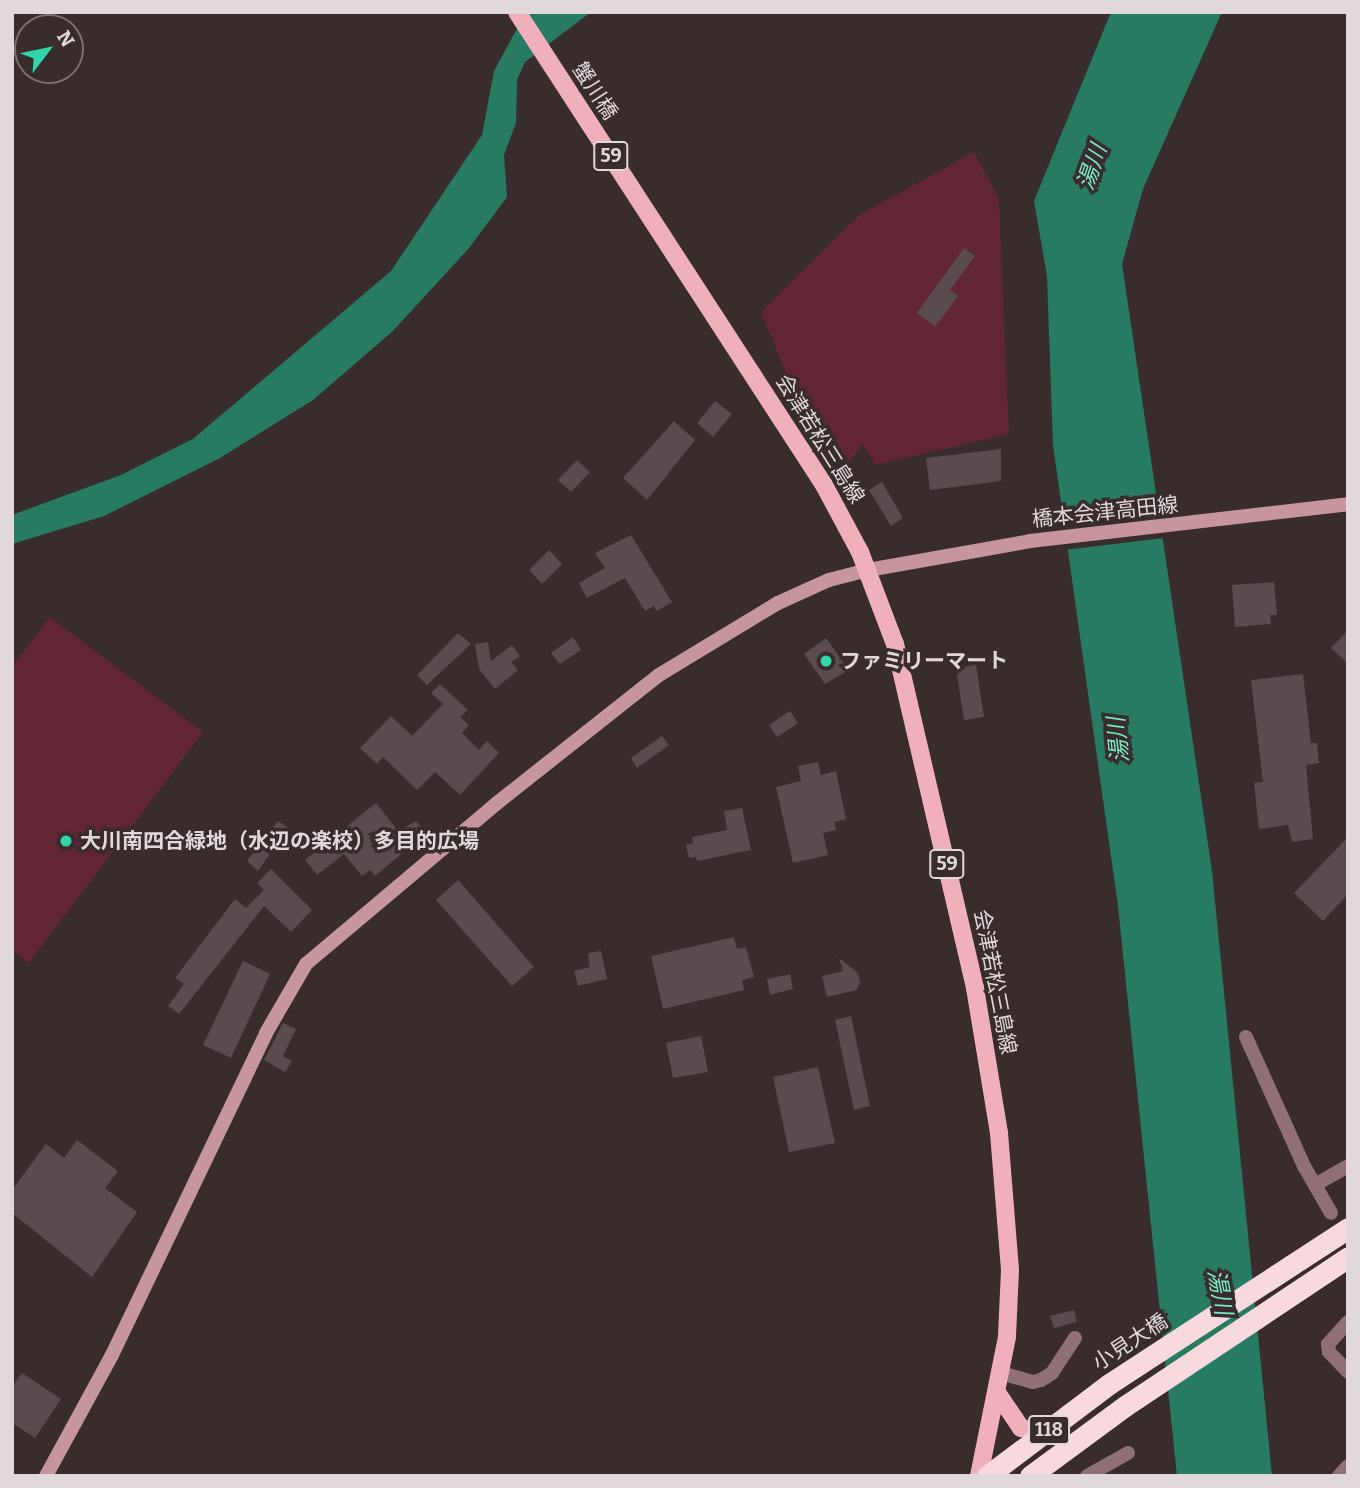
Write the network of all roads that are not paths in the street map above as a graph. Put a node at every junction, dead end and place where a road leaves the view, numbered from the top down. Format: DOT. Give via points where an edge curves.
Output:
graph roads {
  1 [pos="517,12"];
  2 [pos="705,300"];
  3 [pos="1348,504"];
  4 [pos="868,570"];
  5 [pos="1246,1037"];
  6 [pos="1348,1166"];
  7 [pos="1315,1185"];
  8 [pos="1331,1213"];
  9 [pos="1348,1227"];
  10 [pos="1348,1257"];
  11 [pos="1348,1322"];
  12 [pos="1075,1338"];
  13 [pos="1348,1372"];
  14 [pos="1001,1373"];
  15 [pos="998,1394"];
  16 [pos="1044,1433"];
  17 [pos="1128,1453"];
  18 [pos="1348,1466"];
  19 [pos="46,1476"];
  20 [pos="979,1476"];
  21 [pos="987,1476"];
  22 [pos="1030,1476"];
  23 [pos="1087,1476"];
  24 [pos="1339,1476"];
  1 -- 2 [label="main road, 蟹川橋 / 59"];
  2 -- 4 [label="main road, 会津若松三島線 / 59" via="806,456"];
  3 -- 4 [label="street, 橋本会津高田線" via="1030,541"];
  4 -- 14 [label="main road, 会津若松三島線 / 59" via="905,679 992,1084 1010,1270"];
  4 -- 19 [label="street, 橋本会津高田線" via="829,580 778,603 659,675 497,803 306,964 266,1033 112,1355"];
  5 -- 7 [label="street"];
  6 -- 7 [label="street"];
  7 -- 8 [label="street"];
  9 -- 16 [label="highway, 小見大橋 / 118" via="1306,1259 1110,1384"];
  10 -- 22 [label="highway, 118" via="1125,1406"];
  11 -- 13 [label="street" via="1328,1344 1329,1352"];
  12 -- 14 [label="street" via="1052,1373 1041,1380"];
  14 -- 15 [label="main road, 会津若松三島線 / 59"];
  15 -- 16 [label="main road" via="1021,1427"];
  15 -- 20 [label="main road, 会津若松三島線 / 59"];
  16 -- 21 [label="highway, 小見大橋 / 118"];
  17 -- 23 [label="street"];
  18 -- 24 [label="street"];
}
